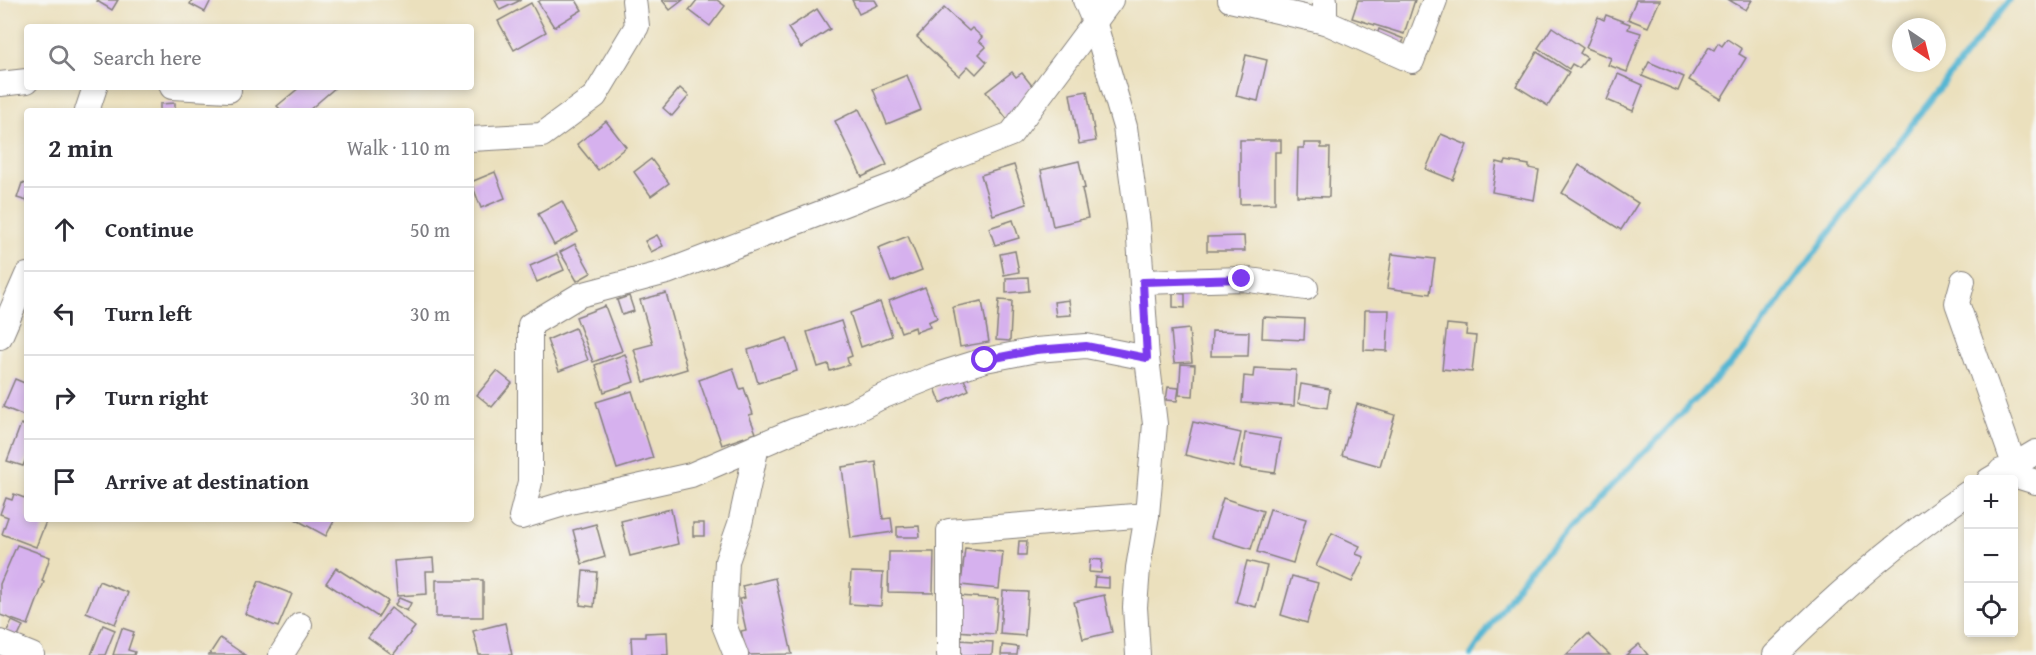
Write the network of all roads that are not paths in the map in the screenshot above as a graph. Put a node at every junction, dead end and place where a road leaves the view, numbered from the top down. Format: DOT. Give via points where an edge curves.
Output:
graph roads {
  1 [pos="634,0"];
  2 [pos="1111,0"];
  3 [pos="1230,0"];
  4 [pos="1436,0"];
  5 [pos="1090,11"];
  6 [pos="1325,11"];
  7 [pos="24,81"];
  8 [pos="0,84"];
  9 [pos="94,90"];
  10 [pos="88,108"];
  11 [pos="474,139"];
  12 [pos="1964,281"];
  13 [pos="24,282"];
  14 [pos="1143,282"];
  15 [pos="1306,288"];
  16 [pos="0,337"];
  17 [pos="1147,358"];
  18 [pos="757,446"];
  19 [pos="2036,452"];
  20 [pos="2002,472"];
  21 [pos="2036,482"];
  22 [pos="1964,496"];
  23 [pos="1148,514"];
  24 [pos="300,625"];
  25 [pos="0,642"];
  26 [pos="32,655"];
  27 [pos="281,655"];
  28 [pos="736,655"];
  29 [pos="949,655"];
  30 [pos="1137,655"];
  31 [pos="1775,655"];
  1 -- 11 [label="street" via="637,26 595,96 542,135"];
  2 -- 5 [label="street"];
  3 -- 6 [label="street"];
  4 -- 6 [label="street" via="1412,61"];
  5 -- 14 [label="street" via="1125,127"];
  5 -- 18 [label="street" via="1056,75 1011,134 899,183 668,272 580,295 530,325 531,482 521,518 570,502 691,475"];
  7 -- 8 [label="street"];
  9 -- 10 [label="street"];
  12 -- 20 [label="street" via="1957,303 1981,365"];
  13 -- 16 [label="street"];
  14 -- 15 [label="street" via="1242,279"];
  14 -- 17 [label="street"];
  17 -- 18 [label="street" via="1086,346 985,360 934,376 850,414"];
  17 -- 23 [label="street" via="1155,424"];
  18 -- 28 [label="street" via="740,524 727,561 724,625"];
  19 -- 20 [label="street"];
  20 -- 21 [label="street"];
  22 -- 31 [label="street" via="1876,564"];
  23 -- 29 [label="street" via="949,531"];
  23 -- 30 [label="street" via="1138,567"];
  24 -- 27 [label="street"];
  25 -- 26 [label="street"];
}
